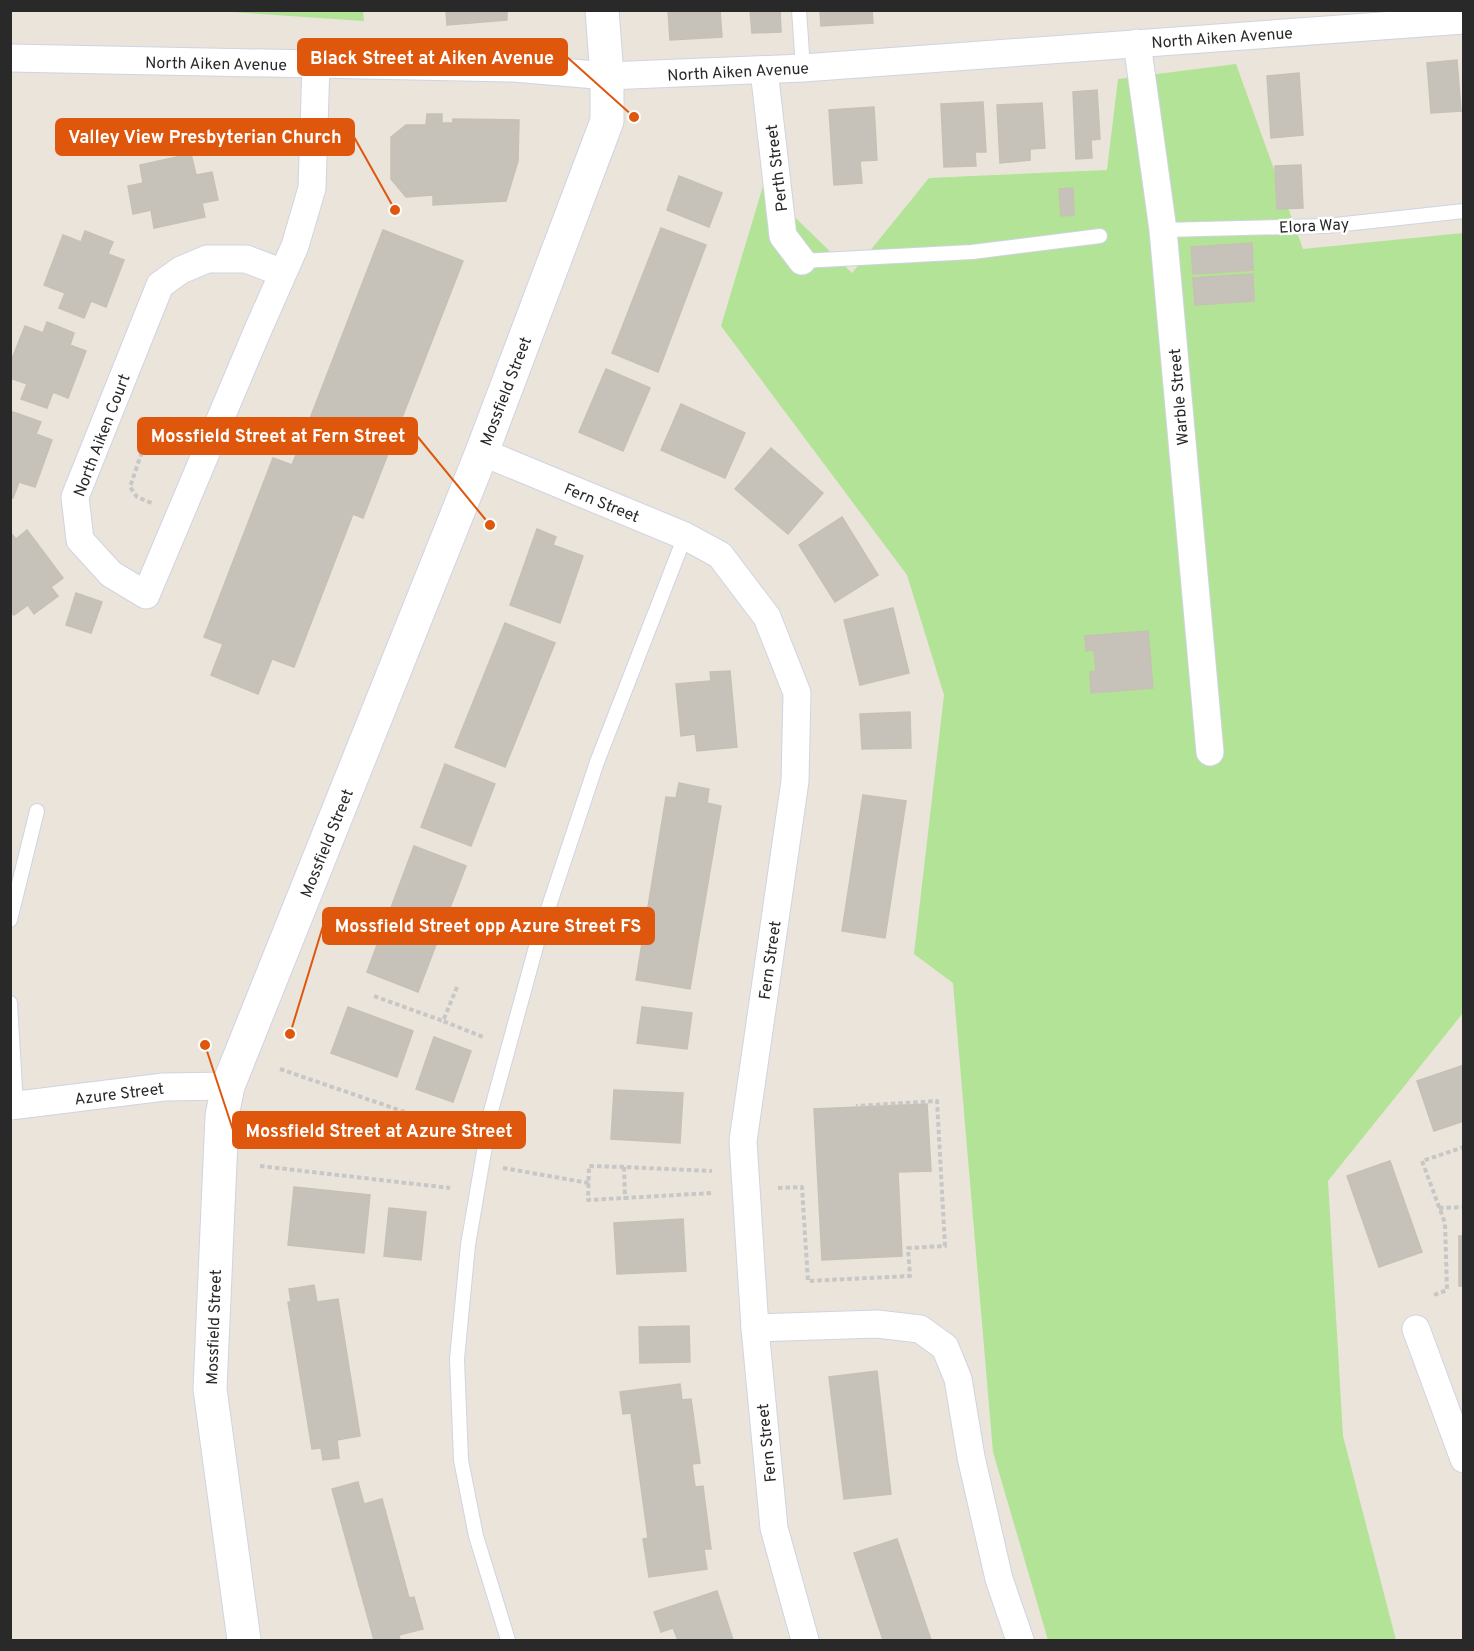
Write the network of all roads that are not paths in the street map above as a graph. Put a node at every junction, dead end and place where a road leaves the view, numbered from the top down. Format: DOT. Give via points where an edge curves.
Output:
graph roads {
  1 [pos="602,10"];
  2 [pos="799,10"];
  3 [pos="1464,20"];
  4 [pos="1137,43"];
  5 [pos="10,58"];
  6 [pos="316,65"];
  7 [pos="803,68"];
  8 [pos="764,70"];
  9 [pos="607,76"];
  10 [pos="1464,211"];
  11 [pos="1163,230"];
  12 [pos="1100,236"];
  13 [pos="802,261"];
  14 [pos="283,273"];
  15 [pos="482,453"];
  16 [pos="685,536"];
  17 [pos="1210,752"];
  18 [pos="37,811"];
  19 [pos="10,920"];
  20 [pos="10,1003"];
  21 [pos="228,1086"];
  22 [pos="13,1106"];
  23 [pos="755,1328"];
  24 [pos="1416,1329"];
  25 [pos="1464,1459"];
  26 [pos="244,1641"];
  27 [pos="508,1641"];
  28 [pos="805,1641"];
  29 [pos="1020,1641"];
  1 -- 9 [label="street, Mossfield Street"];
  2 -- 7 [label="lane"];
  3 -- 4 [label="street, North Aiken Avenue"];
  4 -- 7 [label="street, North Aiken Avenue"];
  4 -- 11 [label="street, Warble Street"];
  5 -- 6 [label="street, North Aiken Avenue"];
  6 -- 9 [label="street, North Aiken Avenue" via="514,68"];
  6 -- 14 [label="street, North Aiken Court" via="312,188"];
  7 -- 8 [label="street, North Aiken Avenue"];
  8 -- 9 [label="street, North Aiken Avenue"];
  8 -- 13 [label="street, Perth Street" via="783,236"];
  9 -- 15 [label="street, Mossfield Street" via="607,121"];
  10 -- 11 [label="lane, Elora Way" via="1326,225"];
  11 -- 17 [label="street, Warble Street"];
  12 -- 13 [label="lane" via="972,252"];
  14 -- 14 [label="street, North Aiken Court" via="246,259 207,259 160,285 75,497 80,540 111,574 146,595"];
  15 -- 16 [label="street, Fern Street"];
  15 -- 21 [label="street, Mossfield Street"];
  16 -- 23 [label="street, Fern Street" via="720,555 767,617 797,693 795,781 743,1140"];
  16 -- 27 [label="lane" via="597,762 539,936 491,1111 468,1245 457,1359 461,1460 476,1536"];
  18 -- 19 [label="lane"];
  20 -- 22 [label="lane"];
  21 -- 22 [label="street, Azure Street" via="164,1087"];
  21 -- 26 [label="street, Mossfield Street" via="222,1116 210,1389"];
  23 -- 28 [label="street, Fern Street" via="774,1528"];
  23 -- 29 [label="street" via="877,1324 920,1329 945,1347 958,1379 999,1579"];
  24 -- 25 [label="street"];
}
